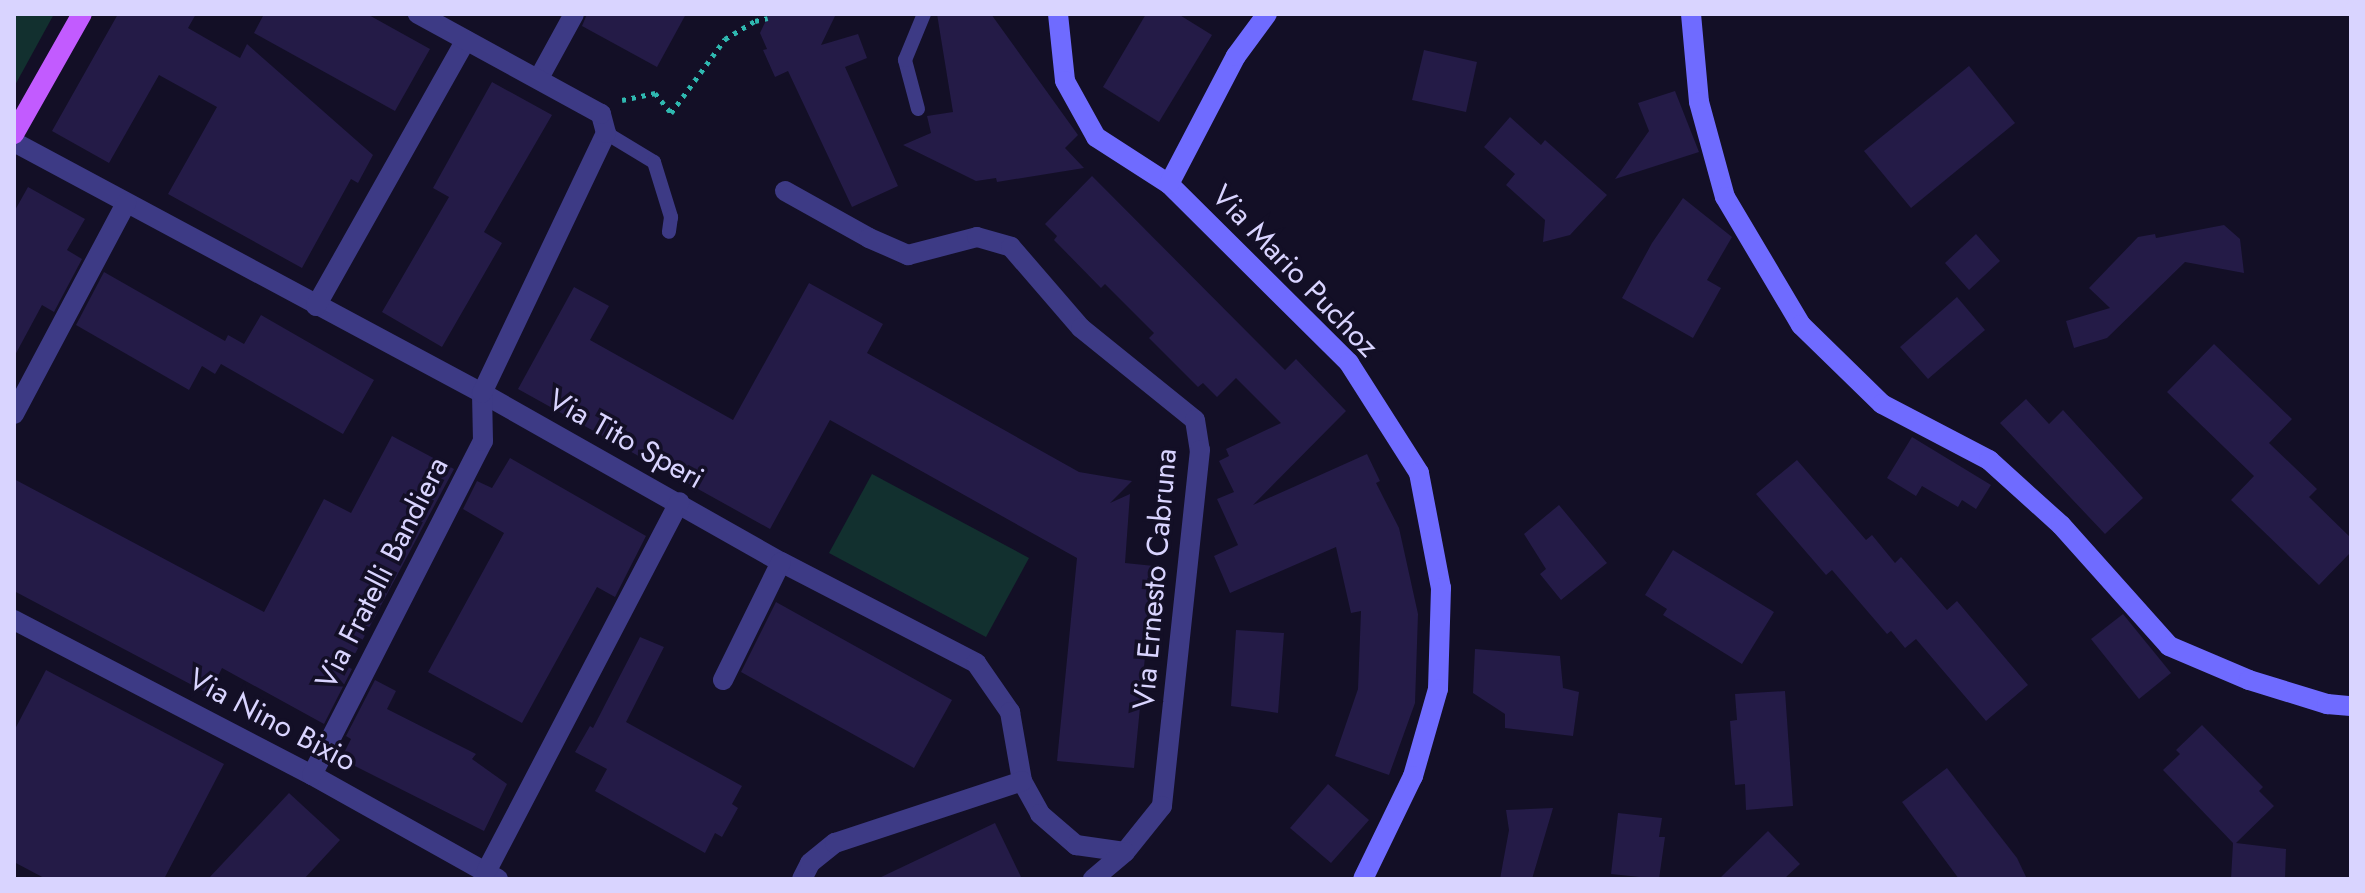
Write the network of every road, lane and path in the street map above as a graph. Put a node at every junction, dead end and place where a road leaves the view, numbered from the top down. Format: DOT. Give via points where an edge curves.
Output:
graph roads {
  1 [pos="82,14"];
  2 [pos="418,14"];
  3 [pos="574,14"];
  4 [pos="924,14"];
  5 [pos="1058,14"];
  6 [pos="1267,14"];
  7 [pos="1691,14"];
  8 [pos="768,18"];
  9 [pos="466,40"];
  10 [pos="539,78"];
  11 [pos="918,109"];
  12 [pos="604,124"];
  13 [pos="14,134"];
  14 [pos="14,142"];
  15 [pos="1169,184"];
  16 [pos="785,191"];
  17 [pos="126,203"];
  18 [pos="669,232"];
  19 [pos="316,306"];
  20 [pos="482,393"];
  21 [pos="14,414"];
  22 [pos="679,502"];
  23 [pos="781,562"];
  24 [pos="14,620"];
  25 [pos="723,680"];
  26 [pos="2351,706"];
  27 [pos="312,775"];
  28 [pos="1022,781"];
  29 [pos="1125,852"];
  30 [pos="493,874"];
  31 [pos="802,879"];
  32 [pos="1093,879"];
  33 [pos="1363,879"];
  1 -- 13 [label="main road"];
  2 -- 9 [label="street"];
  3 -- 10 [label="street"];
  4 -- 11 [label="lane" via="905,60"];
  5 -- 15 [label="street, Via Mario Puchoz" via="1065,81 1096,137"];
  6 -- 15 [label="street" via="1236,56"];
  7 -- 26 [label="street" via="1699,102 1725,197 1801,325 1882,404 1989,460 2061,525 2169,646 2249,680"];
  8 -- 12 [label="path" via="725,39 671,113 655,93 623,98"];
  9 -- 10 [label="street"];
  9 -- 19 [label="street"];
  10 -- 12 [label="street"];
  12 -- 18 [label="lane" via="654,162 671,217"];
  12 -- 20 [label="street"];
  14 -- 17 [label="street, Via Tito Speri"];
  15 -- 33 [label="street, Via Mario Puchoz" via="1349,363 1419,473 1441,588 1438,689 1413,776"];
  16 -- 29 [label="street, Via Ernesto Cabruna" via="908,255 977,237 1011,247 1081,328 1195,420 1200,450 1162,806"];
  17 -- 19 [label="street, Via Tito Speri"];
  17 -- 21 [label="street"];
  19 -- 20 [label="street, Via Tito Speri"];
  20 -- 22 [label="street, Via Tito Speri"];
  20 -- 27 [label="street, Via Fratelli Bandiera" via="483,441"];
  22 -- 23 [label="street, Via Tito Speri"];
  22 -- 30 [label="street"];
  23 -- 25 [label="street"];
  23 -- 28 [label="street, Via Tito Speri" via="976,663 1010,712"];
  24 -- 27 [label="street, Via Nino Bixio"];
  27 -- 30 [label="street, Via Nino Bixio"];
  28 -- 29 [label="street, Via Tito Speri" via="1040,814 1076,845"];
  28 -- 31 [label="street" via="835,843 810,863"];
  29 -- 32 [label="street, Via Ernesto Cabruna"];
}
